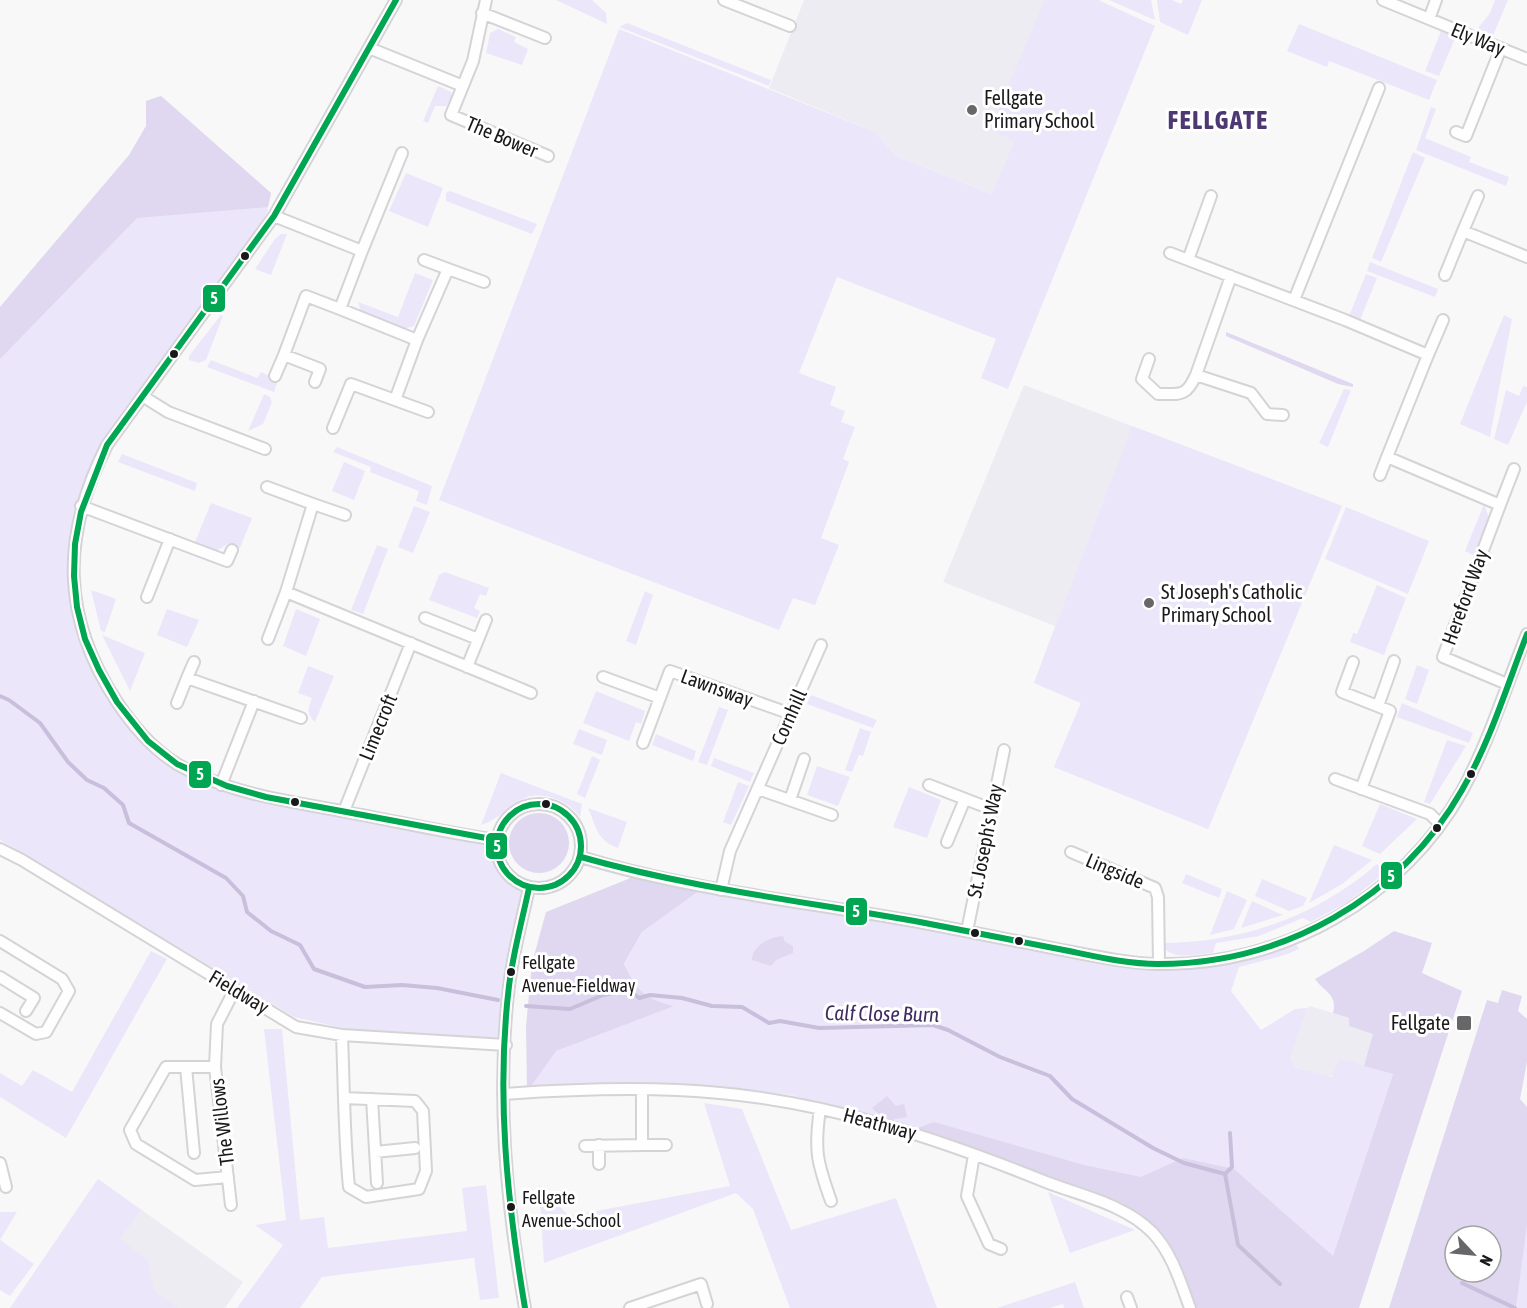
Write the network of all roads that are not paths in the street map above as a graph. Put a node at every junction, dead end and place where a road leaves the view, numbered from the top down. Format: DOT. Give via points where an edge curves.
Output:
graph roads {
  1 [pos="396,0"];
  2 [pos="486,0"];
  3 [pos="724,0"];
  4 [pos="1383,0"];
  5 [pos="1436,0"];
  6 [pos="482,14"];
  7 [pos="1429,19"];
  8 [pos="790,27"];
  9 [pos="545,38"];
  10 [pos="369,48"];
  11 [pos="1501,48"];
  12 [pos="1527,58"];
  13 [pos="463,86"];
  14 [pos="1379,88"];
  15 [pos="1456,132"];
  16 [pos="402,153"];
  17 [pos="548,156"];
  18 [pos="1212,196"];
  19 [pos="1478,196"];
  20 [pos="274,216"];
  21 [pos="1463,231"];
  22 [pos="362,251"];
  23 [pos="1170,253"];
  24 [pos="1527,257"];
  25 [pos="424,260"];
  26 [pos="1188,260"];
  27 [pos="448,269"];
  28 [pos="1445,275"];
  29 [pos="1231,276"];
  30 [pos="484,282"];
  31 [pos="1294,300"];
  32 [pos="340,309"];
  33 [pos="1443,320"];
  34 [pos="417,340"];
  35 [pos="284,355"];
  36 [pos="1428,355"];
  37 [pos="1149,359"];
  38 [pos="1196,375"];
  39 [pos="275,376"];
  40 [pos="315,382"];
  41 [pos="144,397"];
  42 [pos="395,400"];
  43 [pos="428,411"];
  44 [pos="1283,415"];
  45 [pos="333,428"];
  46 [pos="265,449"];
  47 [pos="1387,457"];
  48 [pos="1514,469"];
  49 [pos="1380,475"];
  50 [pos="267,487"];
  51 [pos="313,504"];
  52 [pos="1500,505"];
  53 [pos="81,506"];
  54 [pos="345,515"];
  55 [pos="170,539"];
  56 [pos="232,549"];
  57 [pos="286,592"];
  58 [pos="147,597"];
  59 [pos="425,618"];
  60 [pos="486,620"];
  61 [pos="1527,634"];
  62 [pos="268,639"];
  63 [pos="478,639"];
  64 [pos="411,644"];
  65 [pos="821,645"];
  66 [pos="1394,661"];
  67 [pos="194,662"];
  68 [pos="1353,662"];
  69 [pos="467,667"];
  70 [pos="603,677"];
  71 [pos="187,678"];
  72 [pos="1507,684"];
  73 [pos="531,693"];
  74 [pos="660,698"];
  75 [pos="254,701"];
  76 [pos="177,703"];
  77 [pos="1378,706"];
  78 [pos="791,714"];
  79 [pos="301,718"];
  80 [pos="643,743"];
  81 [pos="1004,750"];
  82 [pos="804,759"];
  83 [pos="1335,779"];
  84 [pos="221,785"];
  85 [pos="929,785"];
  86 [pos="758,789"];
  87 [pos="1361,789"];
  88 [pos="965,798"];
  89 [pos="790,800"];
  90 [pos="992,809"];
  91 [pos="344,811"];
  92 [pos="832,815"];
  93 [pos="1440,824"];
  94 [pos="497,840"];
  95 [pos="947,842"];
  96 [pos="0,849"];
  97 [pos="1071,852"];
  98 [pos="581,857"];
  99 [pos="529,888"];
  100 [pos="722,890"];
  101 [pos="967,931"];
  102 [pos="0,940"];
  103 [pos="1159,964"];
  104 [pos="0,977"];
  105 [pos="235,989"];
  106 [pos="26,1011"];
  107 [pos="0,1013"];
  108 [pos="342,1035"];
  109 [pos="506,1045"];
  110 [pos="186,1067"];
  111 [pos="215,1067"];
  112 [pos="642,1090"];
  113 [pos="503,1094"];
  114 [pos="344,1098"];
  115 [pos="372,1099"];
  116 [pos="820,1109"];
  117 [pos="666,1144"];
  118 [pos="599,1145"];
  119 [pos="642,1145"];
  120 [pos="585,1146"];
  121 [pos="415,1148"];
  122 [pos="375,1152"];
  123 [pos="194,1153"];
  124 [pos="974,1155"];
  125 [pos="0,1163"];
  126 [pos="599,1164"];
  127 [pos="228,1177"];
  128 [pos="377,1183"];
  129 [pos="6,1187"];
  130 [pos="831,1201"];
  131 [pos="231,1205"];
  132 [pos="1001,1249"];
  133 [pos="707,1304"];
  134 [pos="525,1308"];
  135 [pos="630,1308"];
  136 [pos="1190,1308"];
  1 -- 10 [label="street"];
  2 -- 6 [label="street, The Bower"];
  3 -- 8 [label="street"];
  4 -- 7 [label="street, Ely Way"];
  5 -- 7 [label="street, Ely Way"];
  6 -- 9 [label="street"];
  6 -- 13 [label="street, The Bower" via="473,61"];
  7 -- 11 [label="street, Ely Way"];
  10 -- 13 [label="street, The Bower"];
  10 -- 20 [label="street"];
  11 -- 12 [label="street, Ely Way"];
  11 -- 15 [label="street" via="1466,136"];
  13 -- 17 [label="street, The Bower" via="452,116"];
  14 -- 31 [label="street"];
  16 -- 22 [label="street" via="384,183"];
  18 -- 26 [label="street"];
  19 -- 21 [label="street"];
  20 -- 22 [label="street"];
  20 -- 41 [label="street"];
  21 -- 24 [label="street"];
  21 -- 28 [label="street"];
  22 -- 32 [label="street"];
  23 -- 26 [label="street"];
  25 -- 27 [label="street"];
  26 -- 29 [label="street"];
  27 -- 30 [label="street"];
  27 -- 34 [label="street"];
  29 -- 31 [label="street"];
  29 -- 38 [label="street"];
  31 -- 36 [label="street"];
  32 -- 34 [label="street"];
  32 -- 35 [label="street" via="306,296"];
  33 -- 36 [label="street"];
  34 -- 42 [label="street"];
  35 -- 39 [label="street"];
  35 -- 40 [label="street" via="320,369"];
  36 -- 47 [label="street"];
  37 -- 38 [label="street" via="1142,379 1158,394 1181,394 1189,389"];
  38 -- 44 [label="street" via="1251,393 1267,414"];
  41 -- 46 [label="street" via="168,412"];
  41 -- 53 [label="street" via="107,445 90,477"];
  42 -- 43 [label="street"];
  42 -- 45 [label="street" via="351,384"];
  47 -- 49 [label="street"];
  47 -- 52 [label="street"];
  48 -- 52 [label="street, Hereford Way"];
  50 -- 51 [label="street"];
  51 -- 54 [label="street"];
  51 -- 57 [label="street"];
  52 -- 72 [label="street, Hereford Way" via="1443,657"];
  53 -- 55 [label="street"];
  53 -- 84 [label="street" via="73,577 86,644 100,676 132,725 162,753"];
  55 -- 56 [label="street" via="227,561"];
  55 -- 58 [label="street"];
  57 -- 62 [label="street"];
  57 -- 64 [label="street"];
  59 -- 63 [label="street"];
  60 -- 63 [label="street"];
  61 -- 72 [label="street"];
  63 -- 69 [label="street"];
  64 -- 69 [label="street"];
  64 -- 91 [label="street, Limecroft"];
  65 -- 78 [label="street, Cornhill"];
  66 -- 77 [label="street"];
  67 -- 71 [label="street"];
  68 -- 77 [label="street" via="1342,692"];
  69 -- 73 [label="street"];
  70 -- 74 [label="street, Lawnsway"];
  71 -- 75 [label="street"];
  71 -- 76 [label="street"];
  72 -- 93 [label="street" via="1462,791"];
  74 -- 78 [label="street, Lawnsway" via="670,671"];
  74 -- 80 [label="street, Lawnsway"];
  75 -- 79 [label="street"];
  75 -- 84 [label="street"];
  77 -- 87 [label="street" via="1390,711"];
  78 -- 86 [label="street, Cornhill"];
  81 -- 90 [label="street, St. Joseph's Way"];
  82 -- 89 [label="street, Cornhill"];
  83 -- 87 [label="street"];
  84 -- 91 [label="street" via="250,795"];
  85 -- 88 [label="street"];
  86 -- 89 [label="street"];
  86 -- 100 [label="street, Cornhill" via="730,851"];
  87 -- 93 [label="street" via="1430,814"];
  88 -- 90 [label="street"];
  88 -- 95 [label="street"];
  89 -- 92 [label="street"];
  90 -- 101 [label="street, St. Joseph's Way"];
  91 -- 94 [label="street"];
  93 -- 103 [label="street" via="1414,856 1373,894 1320,927 1230,957"];
  94 -- 98 [label="street" via="511,814 533,804 545,804 557,807 575,823 580,833"];
  94 -- 99 [label="street" via="502,867"];
  96 -- 105 [label="street, Fieldway"];
  97 -- 103 [label="street, Lingside" via="1155,888"];
  98 -- 99 [label="street" via="561,883"];
  98 -- 100 [label="street" via="638,874"];
  99 -- 109 [label="street" via="510,985"];
  100 -- 101 [label="street"];
  101 -- 103 [label="street" via="1105,958"];
  102 -- 107 [label="street" via="62,979 69,991 46,1032 36,1034"];
  104 -- 106 [label="street" via="34,998"];
  105 -- 108 [label="street, Fieldway" via="296,1027"];
  105 -- 111 [label="street, The Willows" via="218,1024"];
  108 -- 109 [label="street, Fieldway"];
  108 -- 114 [label="street"];
  109 -- 113 [label="street"];
  110 -- 111 [label="street, The Willows"];
  110 -- 123 [label="street, The Willows"];
  110 -- 127 [label="street, The Willows" via="166,1067 130,1130 136,1144 195,1180"];
  111 -- 127 [label="street, The Willows"];
  112 -- 113 [label="street, Heathway"];
  112 -- 116 [label="street, Heathway" via="720,1092"];
  112 -- 119 [label="street"];
  113 -- 134 [label="street" via="511,1225"];
  114 -- 115 [label="street"];
  114 -- 115 [label="street" via="349,1187 366,1197 419,1189 426,1172 423,1111 415,1101"];
  115 -- 122 [label="street"];
  116 -- 124 [label="street, Heathway" via="895,1127"];
  116 -- 130 [label="street" via="815,1142 818,1166"];
  117 -- 119 [label="street"];
  118 -- 119 [label="street"];
  118 -- 120 [label="street"];
  118 -- 126 [label="street"];
  121 -- 122 [label="street"];
  122 -- 128 [label="street"];
  124 -- 132 [label="street" via="967,1196 989,1244"];
  124 -- 136 [label="street, Heathway" via="1101,1201 1135,1218 1156,1237 1174,1264"];
  125 -- 129 [label="street"];
  127 -- 131 [label="street, The Willows"];
  133 -- 135 [label="street" via="706,1282"];
}
